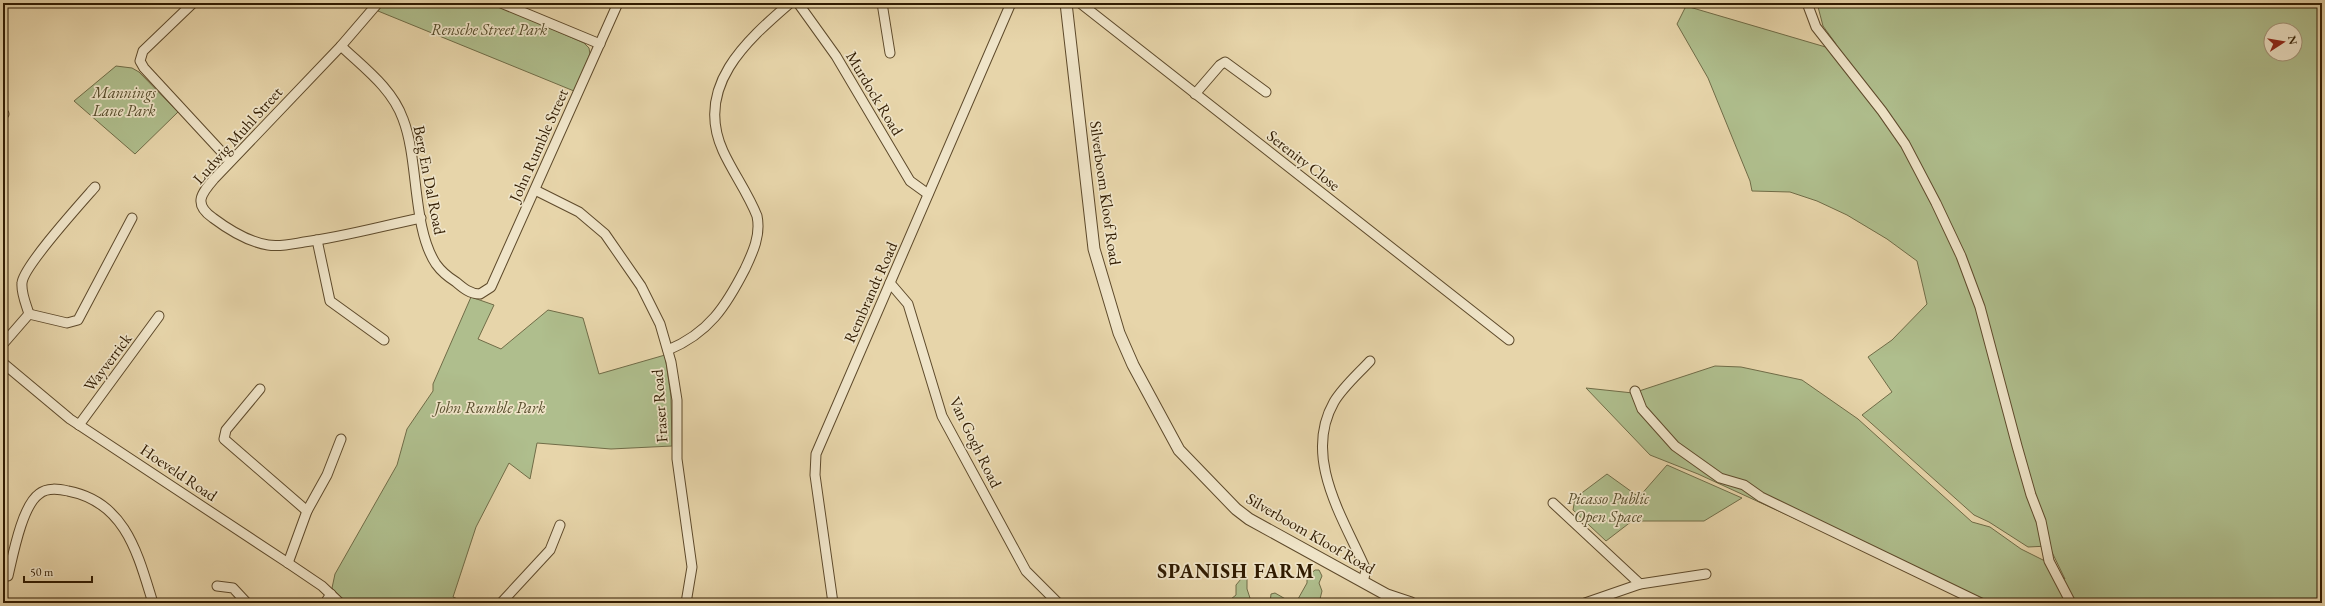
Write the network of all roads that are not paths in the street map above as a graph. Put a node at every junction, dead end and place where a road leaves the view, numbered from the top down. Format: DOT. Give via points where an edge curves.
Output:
graph roads {
  1 [pos="192,3"];
  2 [pos="378,3"];
  3 [pos="501,3"];
  4 [pos="618,3"];
  5 [pos="790,3"];
  6 [pos="798,3"];
  7 [pos="882,3"];
  8 [pos="1011,3"];
  9 [pos="1066,3"];
  10 [pos="1080,3"];
  11 [pos="1806,3"];
  12 [pos="600,44"];
  13 [pos="341,46"];
  14 [pos="890,53"];
  15 [pos="1266,92"];
  16 [pos="1195,94"];
  17 [pos="230,161"];
  18 [pos="95,187"];
  19 [pos="535,190"];
  20 [pos="928,194"];
  21 [pos="132,218"];
  22 [pos="421,218"];
  23 [pos="317,240"];
  24 [pos="890,283"];
  25 [pos="480,294"];
  26 [pos="29,314"];
  27 [pos="159,316"];
  28 [pos="384,340"];
  29 [pos="1509,340"];
  30 [pos="3,344"];
  31 [pos="668,350"];
  32 [pos="1370,361"];
  33 [pos="3,363"];
  34 [pos="260,389"];
  35 [pos="1635,391"];
  36 [pos="79,425"];
  37 [pos="341,439"];
  38 [pos="1553,503"];
  39 [pos="307,511"];
  40 [pos="560,525"];
  41 [pos="288,563"];
  42 [pos="1706,574"];
  43 [pos="8,576"];
  44 [pos="1363,582"];
  45 [pos="1640,584"];
  46 [pos="217,586"];
  47 [pos="331,594"];
  48 [pos="153,603"];
  49 [pos="247,603"];
  50 [pos="325,603"];
  51 [pos="340,603"];
  52 [pos="501,603"];
  53 [pos="686,603"];
  54 [pos="833,603"];
  55 [pos="1058,603"];
  56 [pos="1411,603"];
  57 [pos="1585,603"];
  58 [pos="1981,603"];
  59 [pos="2071,603"];
  1 -- 17 [label="street" via="143,51 140,61"];
  2 -- 13 [label="street, Ludwig Muhl Street"];
  3 -- 12 [label="street"];
  4 -- 12 [label="street, John Rumble Street"];
  5 -- 31 [label="street" via="743,47 725,73 716,98 715,120 718,139 757,216 759,229 753,250 721,311 698,333"];
  6 -- 20 [label="street, Murdock Road" via="836,56 910,182"];
  7 -- 14 [label="street"];
  8 -- 20 [label="street, Rembrandt Road"];
  9 -- 44 [label="street, Silverboom Kloof Road" via="1094,250 1117,326 1133,365 1179,450 1236,509"];
  10 -- 16 [label="street, Serenity Close"];
  11 -- 59 [label="street" via="1816,27 1905,144 1961,256 1982,314 2020,460 2041,521 2049,561"];
  12 -- 19 [label="street, John Rumble Street"];
  13 -- 17 [label="street, Ludwig Muhl Street"];
  13 -- 22 [label="street, Berg En Dal Road" via="388,92 403,119 408,133"];
  15 -- 16 [label="street" via="1225,62"];
  16 -- 29 [label="street, Serenity Close"];
  17 -- 23 [label="street, Ludwig Muhl Street" via="201,196 201,205 211,217 234,232 263,244 280,246"];
  18 -- 26 [label="street" via="66,219 23,277 22,289"];
  19 -- 25 [label="street, John Rumble Street" via="491,287"];
  19 -- 31 [label="street, Fraser Road" via="579,212 605,234 641,286 657,318"];
  20 -- 24 [label="street, Rembrandt Road"];
  21 -- 26 [label="street" via="78,320 67,324"];
  22 -- 23 [label="street, Ludwig Muhl Street"];
  22 -- 25 [label="street, Berg En Dal Road" via="427,246 437,265 464,289"];
  23 -- 28 [label="street" via="330,302"];
  24 -- 54 [label="street, Rembrandt Road" via="814,460"];
  24 -- 55 [label="street, Van Gogh Road" via="908,304 942,416 1026,571"];
  26 -- 30 [label="street"];
  27 -- 36 [label="street, Wayverrick"];
  31 -- 53 [label="street, Fraser Road" via="677,400 677,459 691,560 691,583"];
  32 -- 44 [label="street" via="1334,404 1326,426 1324,447 1329,489 1366,570"];
  33 -- 36 [label="street, Hoeveld Road"];
  34 -- 39 [label="street" via="226,430 224,439"];
  35 -- 58 [label="street" via="1642,409 1675,446 1720,478 1744,485 1761,497"];
  36 -- 41 [label="street, Hoeveld Road"];
  37 -- 39 [label="street" via="324,481"];
  38 -- 45 [label="street"];
  39 -- 41 [label="street"];
  40 -- 52 [label="street" via="550,550"];
  41 -- 47 [label="street, Hoeveld Road"];
  42 -- 45 [label="street"];
  43 -- 48 [label="street" via="18,534 34,499 39,494 52,490 74,492 101,505 124,528 137,550"];
  44 -- 56 [label="street, Silverboom Kloof Road" via="1387,595"];
  45 -- 57 [label="street"];
  46 -- 49 [label="street" via="233,588"];
  47 -- 50 [label="street"];
  47 -- 51 [label="street, Hoeveld Road"];
}
